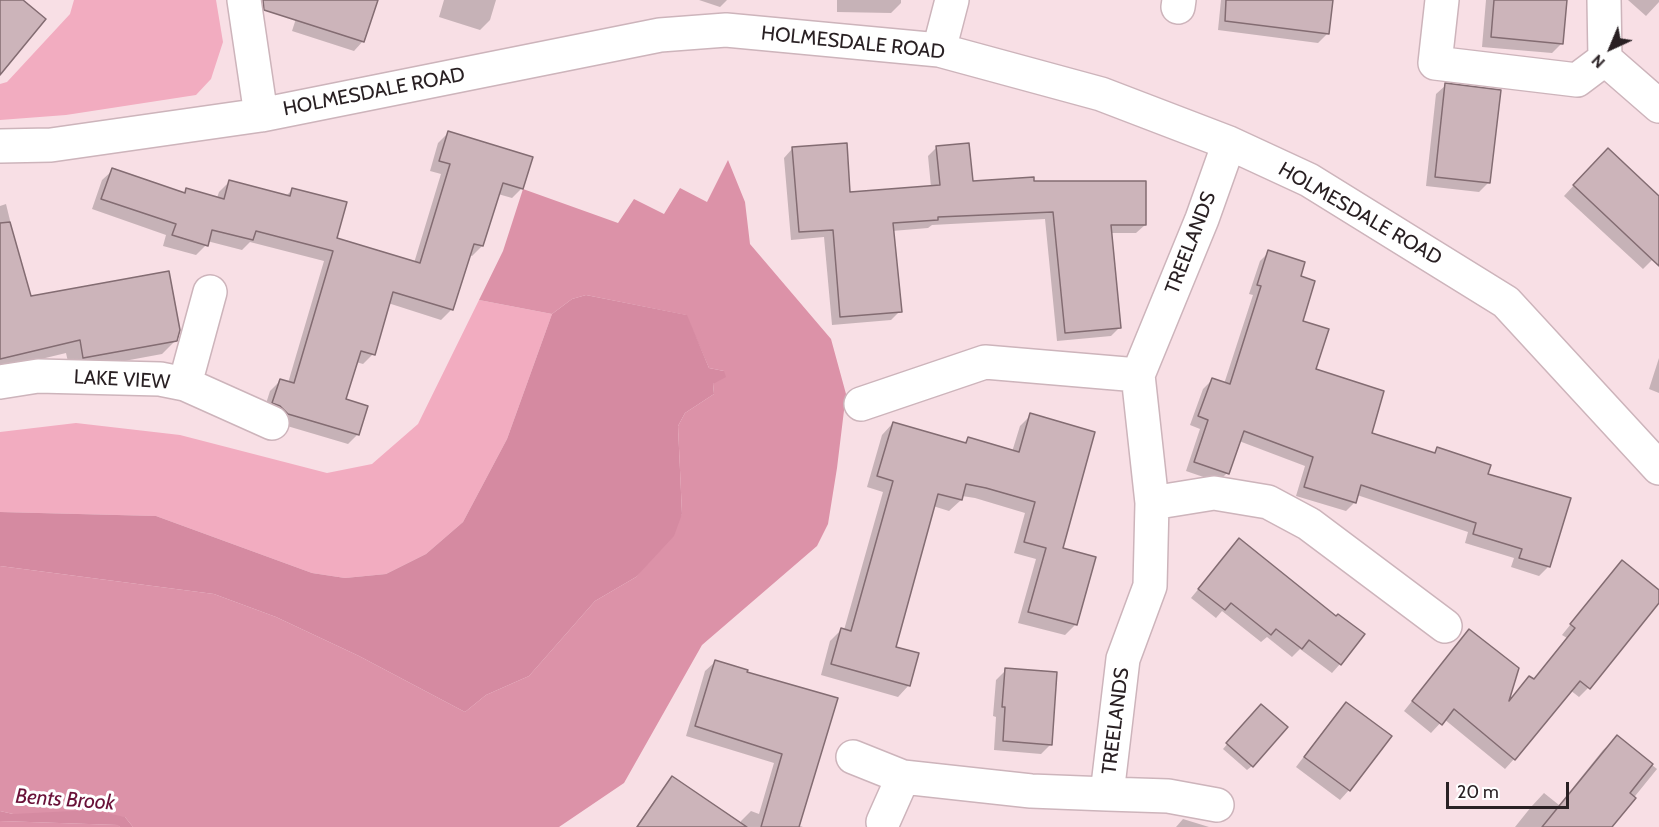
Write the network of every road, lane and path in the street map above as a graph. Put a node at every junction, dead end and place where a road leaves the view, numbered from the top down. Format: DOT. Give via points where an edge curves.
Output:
graph roads {
  1 [pos="243,0"];
  2 [pos="952,0"];
  3 [pos="1442,0"];
  4 [pos="1604,0"];
  5 [pos="939,50"];
  6 [pos="1605,59"];
  7 [pos="1659,106"];
  8 [pos="261,115"];
  9 [pos="1229,142"];
  10 [pos="0,146"];
  11 [pos="210,292"];
  12 [pos="1138,375"];
  13 [pos="0,382"];
  14 [pos="185,384"];
  15 [pos="861,404"];
  16 [pos="272,423"];
  17 [pos="1659,468"];
  18 [pos="1152,503"];
  19 [pos="1445,626"];
  20 [pos="853,758"];
  21 [pos="903,777"];
  22 [pos="1107,794"];
  23 [pos="1217,805"];
  24 [pos="883,822"];
  1 -- 8 [label="street"];
  2 -- 5 [label="street"];
  3 -- 6 [label="street" via="1435,63 1577,80"];
  4 -- 6 [label="street"];
  5 -- 8 [label="street, HOLMESDALE ROAD" via="726,30 660,35"];
  5 -- 9 [label="street, HOLMESDALE ROAD" via="1101,94"];
  6 -- 7 [label="street"];
  8 -- 10 [label="street, HOLMESDALE ROAD" via="51,145"];
  9 -- 12 [label="street, TREELANDS"];
  9 -- 17 [label="street, HOLMESDALE ROAD" via="1309,180 1506,302"];
  11 -- 14 [label="street, LAKE VIEW"];
  12 -- 15 [label="street" via="985,362"];
  12 -- 18 [label="street, TREELANDS"];
  13 -- 14 [label="street, LAKE VIEW" via="38,376 160,379"];
  14 -- 16 [label="street"];
  18 -- 19 [label="street" via="1214,493 1268,502 1309,524"];
  18 -- 22 [label="street, TREELANDS" via="1150,586 1123,659"];
  20 -- 21 [label="street, TREELANDS"];
  21 -- 22 [label="street, TREELANDS" via="1031,791"];
  21 -- 24 [label="street"];
  22 -- 23 [label="street" via="1168,796"];
}
